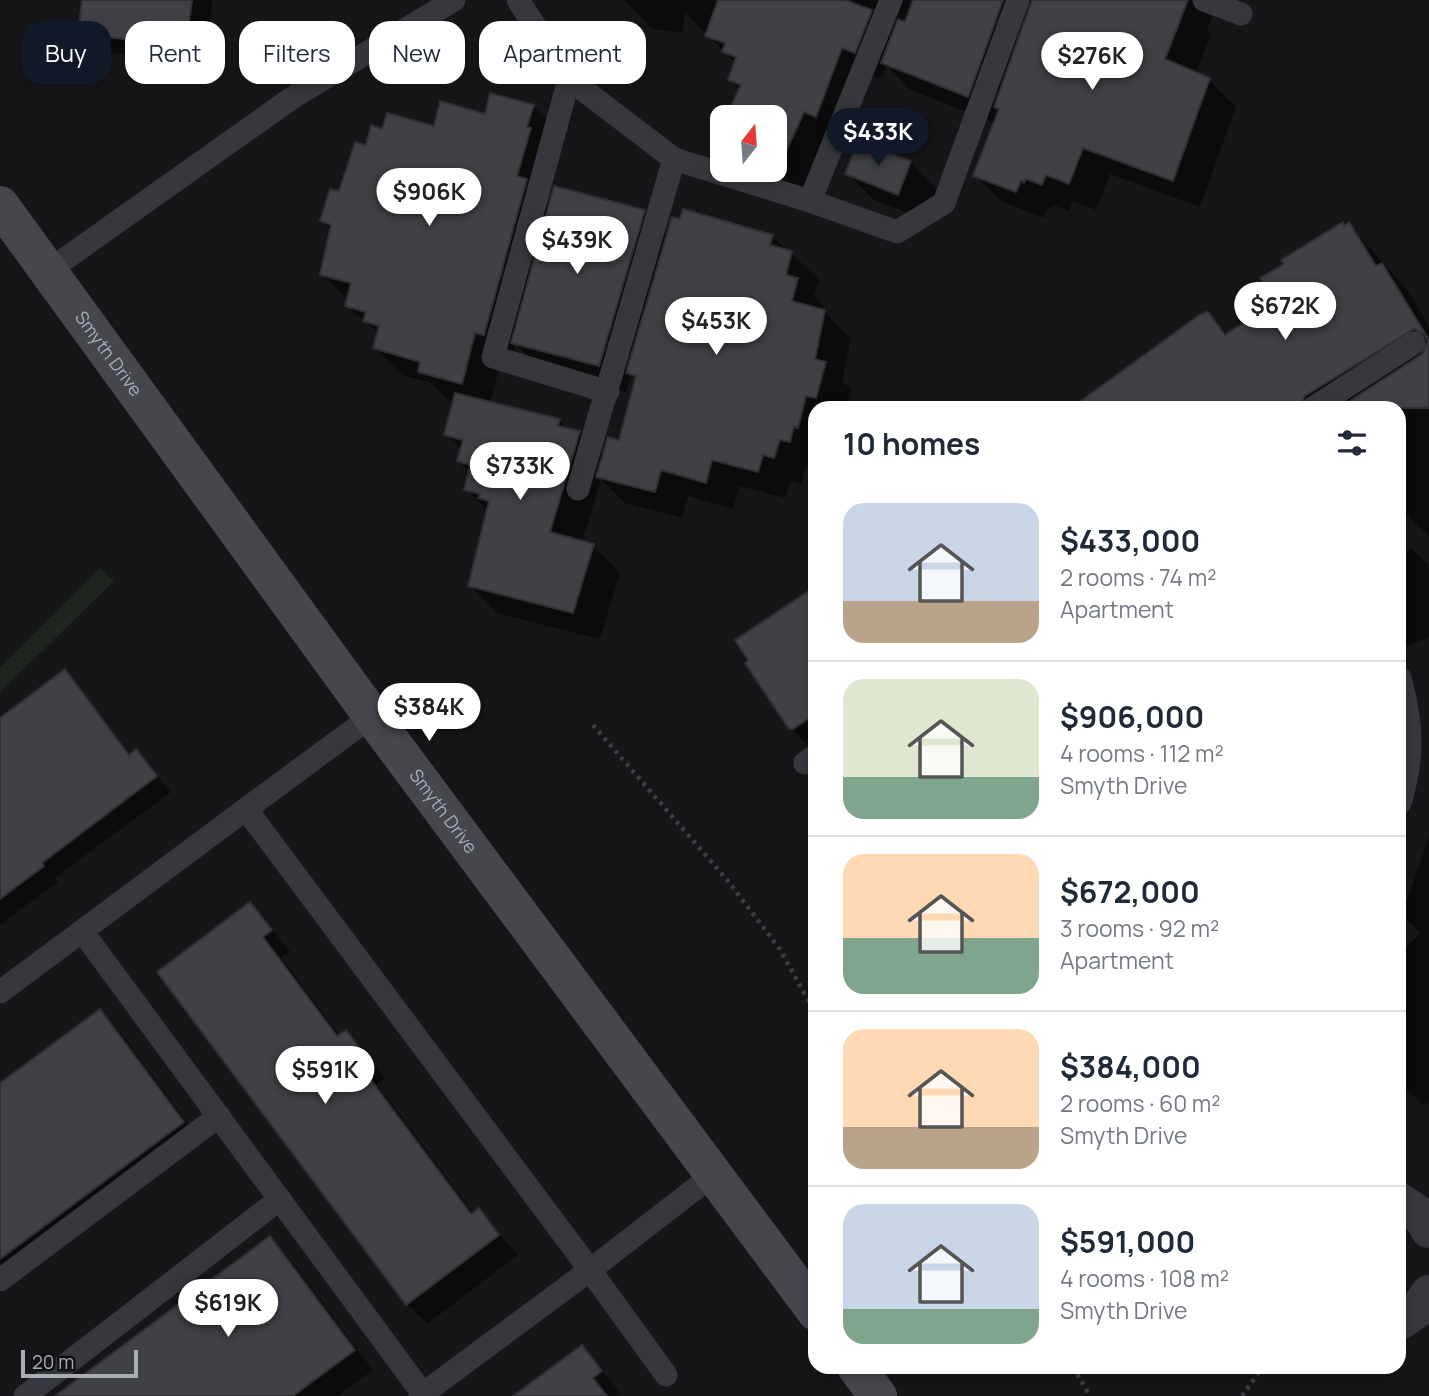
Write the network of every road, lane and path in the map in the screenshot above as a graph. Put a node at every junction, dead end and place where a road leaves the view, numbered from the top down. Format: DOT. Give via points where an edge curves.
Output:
graph roads {
  1 [pos="454,0"];
  2 [pos="518,0"];
  3 [pos="891,0"];
  4 [pos="1018,0"];
  5 [pos="1205,0"];
  6 [pos="1241,14"];
  7 [pos="532,21"];
  8 [pos="568,84"];
  9 [pos="576,84"];
  10 [pos="674,159"];
  11 [pos="810,201"];
  12 [pos="0,205"];
  13 [pos="48,271"];
  14 [pos="1414,344"];
  15 [pos="608,392"];
  16 [pos="1324,401"];
  17 [pos="578,489"];
  18 [pos="1406,701"];
  19 [pos="372,716"];
  20 [pos="593,725"];
  21 [pos="1406,783"];
  22 [pos="246,809"];
  23 [pos="82,931"];
  24 [pos="0,992"];
  25 [pos="808,1000"];
  26 [pos="219,1116"];
  27 [pos="713,1175"];
  28 [pos="280,1199"];
  29 [pos="590,1270"];
  30 [pos="0,1280"];
  31 [pos="1429,1294"];
  32 [pos="808,1301"];
  33 [pos="1406,1317"];
  34 [pos="861,1374"];
  35 [pos="1077,1374"];
  36 [pos="1258,1374"];
  37 [pos="666,1375"];
  38 [pos="422,1395"];
  39 [pos="25,1396"];
  40 [pos="878,1396"];
  41 [pos="1090,1396"];
  42 [pos="1242,1396"];
  1 -- 13 [label="lane" via="292,98"];
  2 -- 7 [label="lane"];
  3 -- 11 [label="lane"];
  4 -- 11 [label="lane" via="944,203 897,232"];
  5 -- 6 [label="lane"];
  8 -- 15 [label="lane" via="493,358"];
  9 -- 10 [label="lane"];
  10 -- 11 [label="lane"];
  10 -- 15 [label="lane"];
  12 -- 13 [label="street, Smyth Drive"];
  13 -- 19 [label="street, Smyth Drive"];
  14 -- 16 [label="lane"];
  15 -- 17 [label="lane"];
  18 -- 21 [label="lane" via="1411,767"];
  19 -- 22 [label="lane"];
  19 -- 27 [label="street, Smyth Drive"];
  20 -- 25 [label="path" via="728,881 779,948"];
  22 -- 23 [label="lane"];
  22 -- 29 [label="lane"];
  23 -- 24 [label="lane"];
  23 -- 26 [label="lane"];
  26 -- 28 [label="lane"];
  26 -- 30 [label="lane"];
  27 -- 29 [label="lane"];
  27 -- 32 [label="street, Smyth Drive"];
  28 -- 38 [label="lane"];
  28 -- 39 [label="lane"];
  29 -- 37 [label="lane"];
  29 -- 38 [label="lane"];
  31 -- 33 [label="street"];
  34 -- 40 [label="street"];
  35 -- 41 [label="path"];
  36 -- 42 [label="path"];
}
